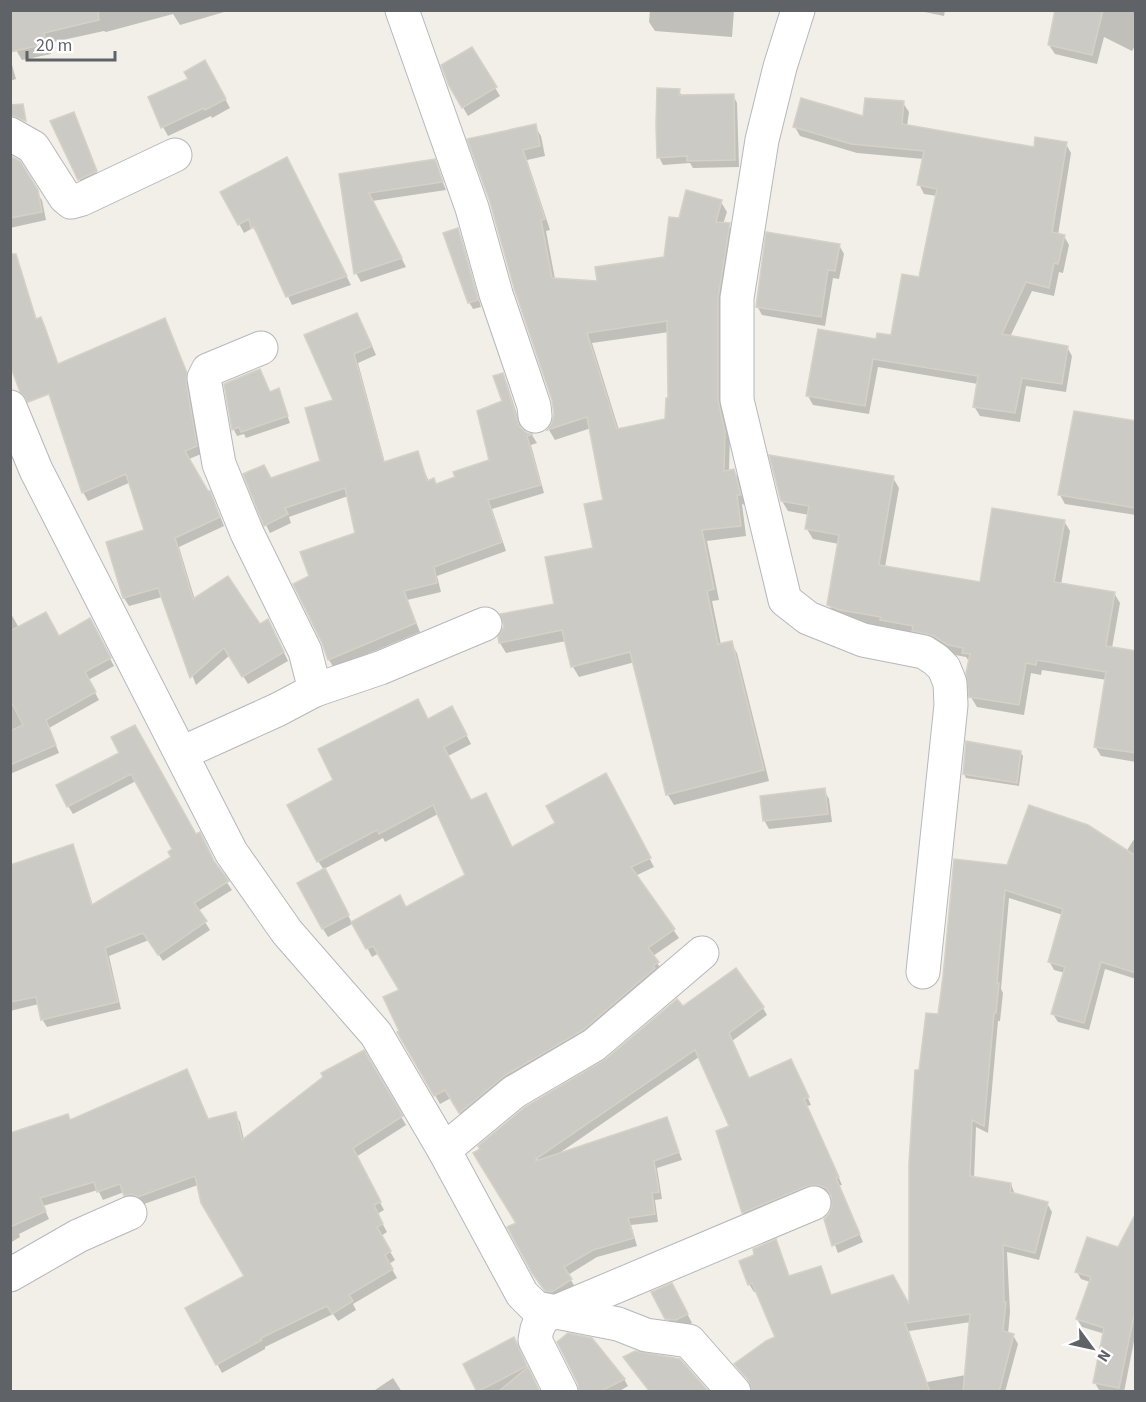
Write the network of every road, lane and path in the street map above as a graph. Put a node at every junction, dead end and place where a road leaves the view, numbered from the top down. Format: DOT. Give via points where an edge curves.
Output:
graph roads {
  1 [pos="402,10"];
  2 [pos="798,10"];
  3 [pos="10,134"];
  4 [pos="175,155"];
  5 [pos="261,348"];
  6 [pos="10,406"];
  7 [pos="536,416"];
  8 [pos="486,624"];
  9 [pos="315,690"];
  10 [pos="182,753"];
  11 [pos="702,953"];
  12 [pos="923,972"];
  13 [pos="444,1150"];
  14 [pos="814,1203"];
  15 [pos="130,1213"];
  16 [pos="10,1275"];
  17 [pos="550,1312"];
  18 [pos="561,1392"];
  19 [pos="734,1392"];
  1 -- 7 [label="street" via="472,208"];
  2 -- 12 [label="street" via="762,140 737,298 737,400 785,600 808,618 863,640 924,652 944,668 950,683 951,705"];
  3 -- 4 [label="street" via="33,147 71,202"];
  5 -- 9 [label="street" via="207,370 204,378 219,464 247,533 305,651"];
  6 -- 10 [label="street" via="36,470"];
  8 -- 9 [label="street"];
  9 -- 10 [label="street"];
  10 -- 13 [label="street" via="231,852 287,932 376,1034"];
  11 -- 13 [label="street" via="594,1045 514,1092"];
  13 -- 17 [label="street" via="522,1294 536,1308"];
  14 -- 17 [label="street"];
  15 -- 16 [label="street" via="78,1236"];
  17 -- 18 [label="street" via="535,1340"];
  17 -- 19 [label="street" via="618,1324 645,1335 689,1341"];
}
